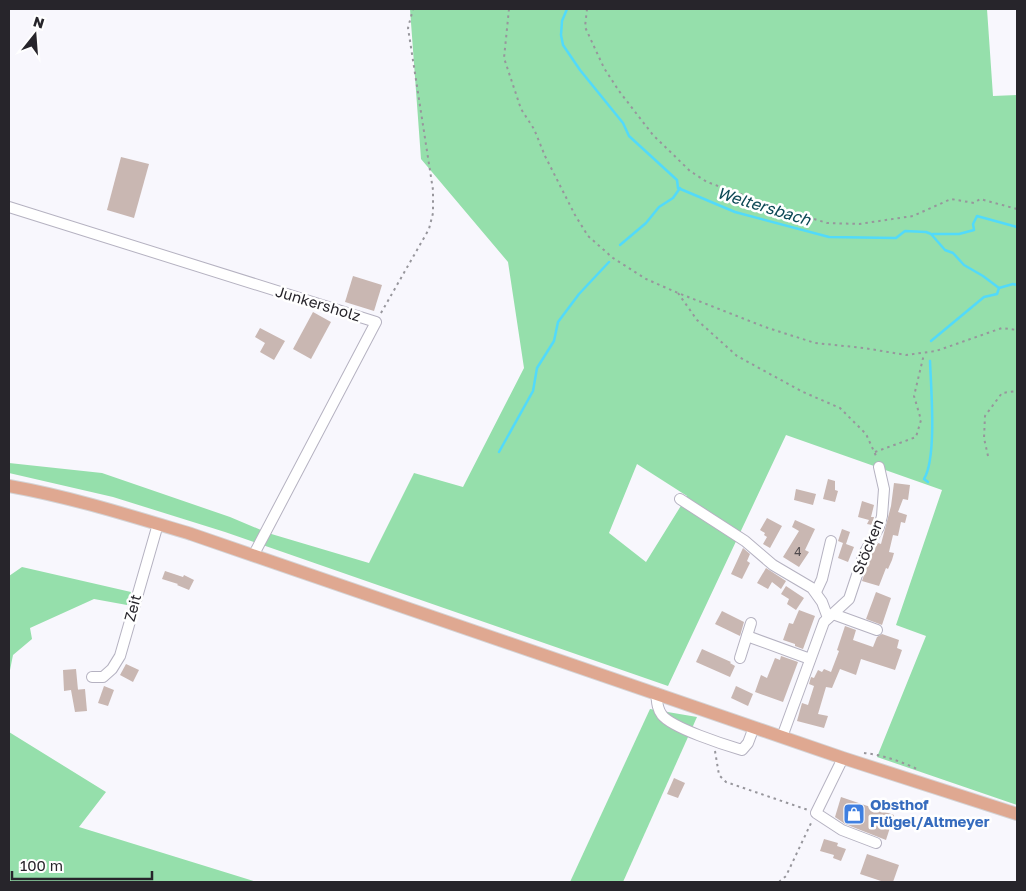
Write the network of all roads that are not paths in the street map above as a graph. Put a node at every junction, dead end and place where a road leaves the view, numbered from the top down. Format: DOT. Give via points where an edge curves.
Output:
graph roads {
  1 [pos="9,207"];
  2 [pos="879,466"];
  3 [pos="9,486"];
  4 [pos="680,499"];
  5 [pos="158,524"];
  6 [pos="831,540"];
  7 [pos="253,556"];
  8 [pos="816,592"];
  9 [pos="830,616"];
  10 [pos="751,623"];
  11 [pos="877,630"];
  12 [pos="747,636"];
  13 [pos="740,658"];
  14 [pos="810,659"];
  15 [pos="92,677"];
  16 [pos="656,693"];
  17 [pos="754,727"];
  18 [pos="782,737"];
  19 [pos="843,758"];
  20 [pos="1017,814"];
  21 [pos="876,843"];
  1 -- 7 [label="street, Junkersholz" via="376,322"];
  2 -- 9 [label="street, Stöcken" via="884,489 880,521 864,554 849,599"];
  3 -- 5 [label="main road" via="51,494"];
  4 -- 8 [label="street" via="745,540 773,565"];
  5 -- 7 [label="main road"];
  5 -- 15 [label="street, Zeit" via="120,656 103,677"];
  6 -- 8 [label="street"];
  7 -- 16 [label="main road"];
  8 -- 9 [label="street"];
  9 -- 11 [label="street"];
  9 -- 14 [label="street, Stöcken" via="824,622"];
  10 -- 12 [label="street"];
  12 -- 13 [label="street"];
  12 -- 14 [label="street"];
  14 -- 18 [label="street, Stöcken"];
  16 -- 17 [label="main road"];
  16 -- 17 [label="street" via="663,717 713,741 742,750"];
  17 -- 18 [label="main road"];
  18 -- 19 [label="main road"];
  19 -- 20 [label="main road"];
  19 -- 21 [label="street" via="816,813 842,830"];
}
